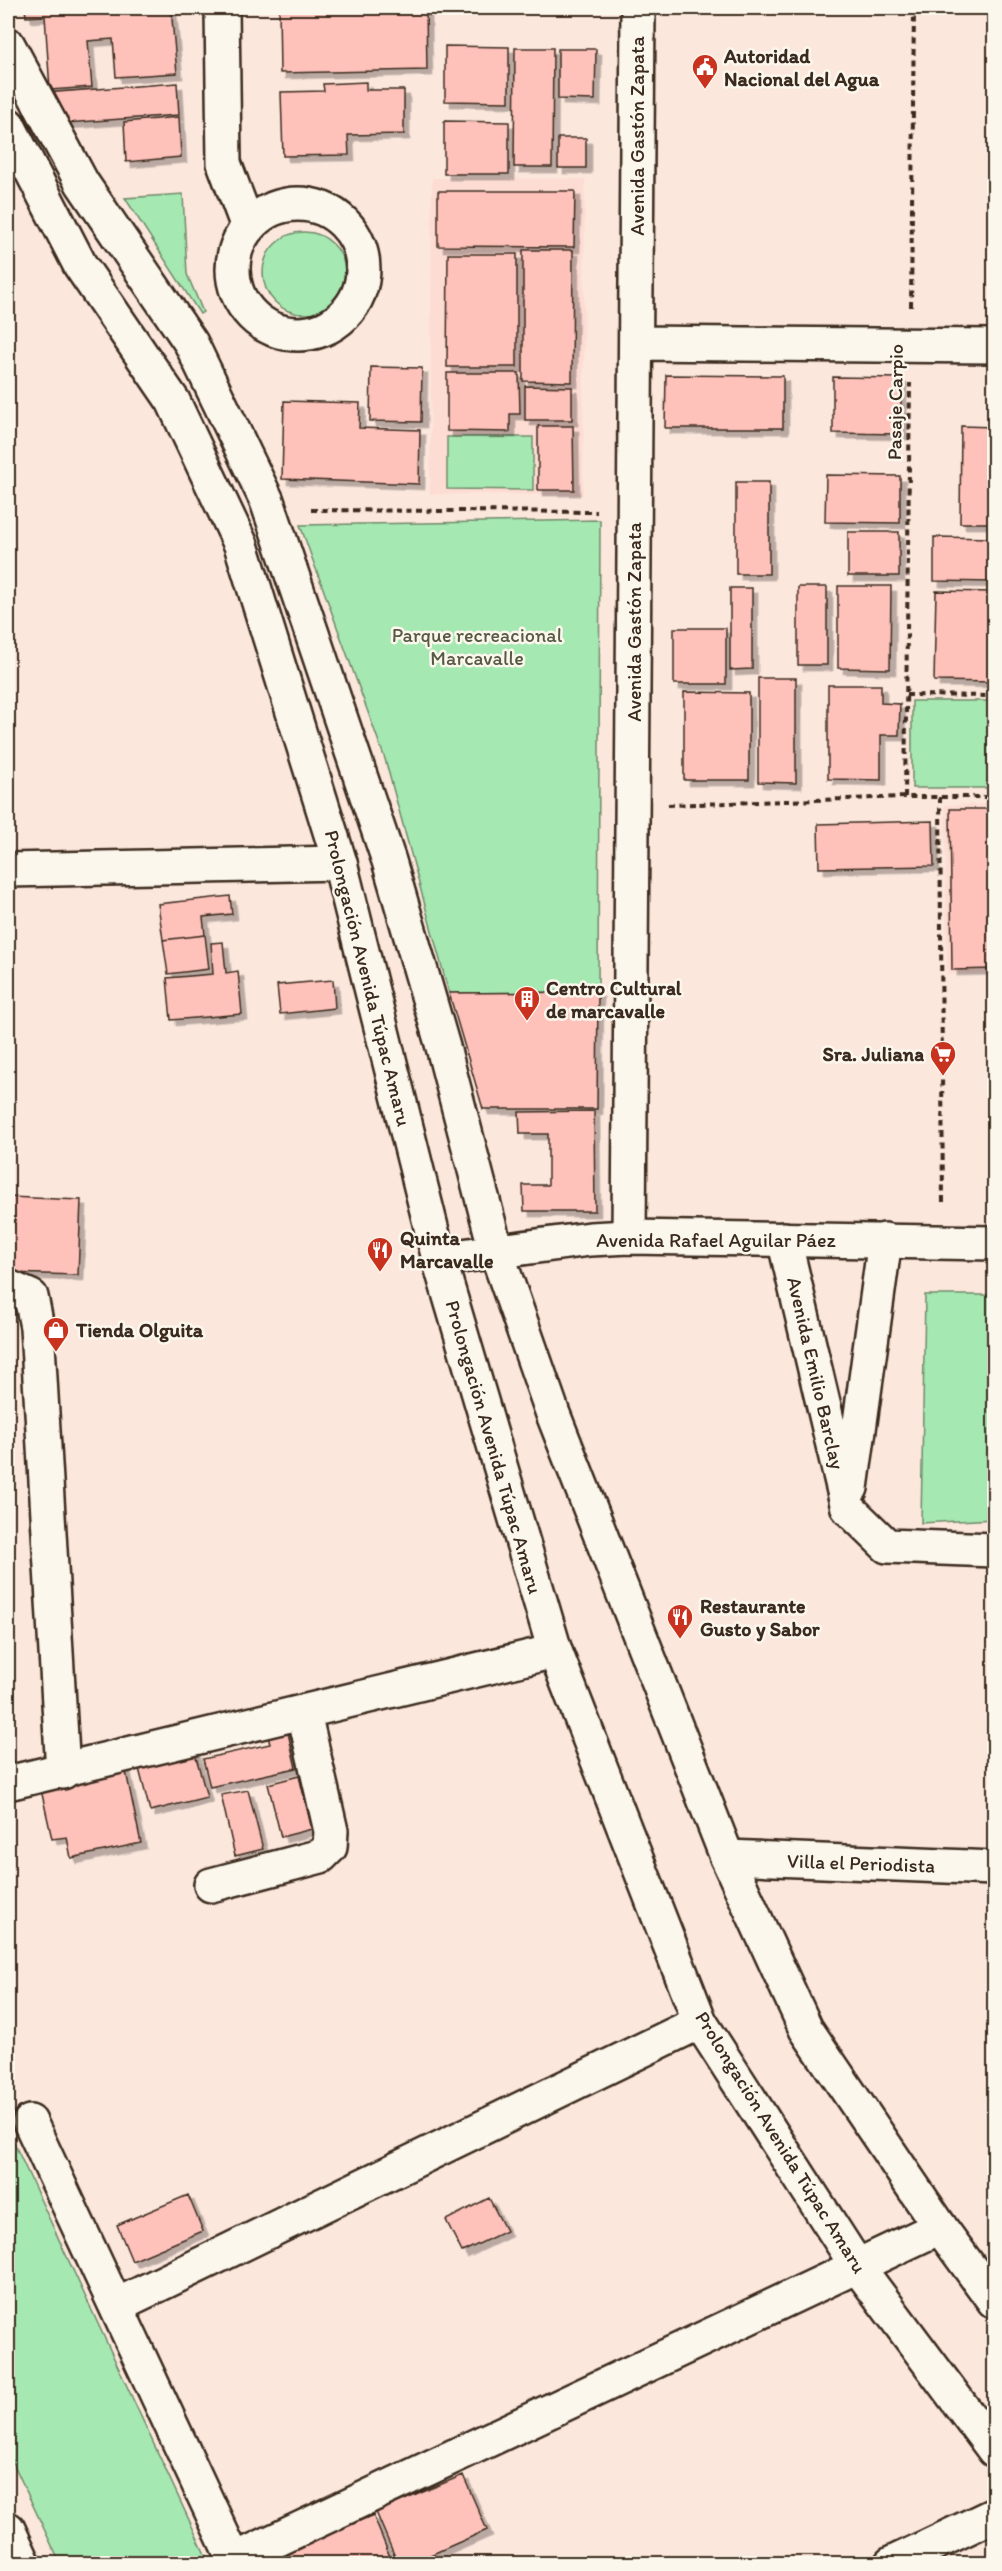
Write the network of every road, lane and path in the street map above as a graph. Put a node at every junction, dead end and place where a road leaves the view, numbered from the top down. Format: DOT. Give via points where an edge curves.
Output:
graph roads {
  1 [pos="222,8"];
  2 [pos="638,8"];
  3 [pos="914,8"];
  4 [pos="8,45"];
  5 [pos="8,125"];
  6 [pos="248,227"];
  7 [pos="636,343"];
  8 [pos="911,345"];
  9 [pos="994,346"];
  10 [pos="310,510"];
  11 [pos="606,512"];
  12 [pos="906,695"];
  13 [pos="994,696"];
  14 [pos="905,797"];
  15 [pos="940,797"];
  16 [pos="994,797"];
  17 [pos="632,806"];
  18 [pos="340,863"];
  19 [pos="8,870"];
  20 [pos="628,1237"];
  21 [pos="784,1239"];
  22 [pos="885,1240"];
  23 [pos="942,1242"];
  24 [pos="994,1243"];
  25 [pos="496,1251"];
  26 [pos="439,1259"];
  27 [pos="8,1287"];
  28 [pos="848,1508"];
  29 [pos="994,1550"];
  30 [pos="555,1652"];
  31 [pos="304,1713"];
  32 [pos="63,1772"];
  33 [pos="8,1784"];
  34 [pos="727,1857"];
  35 [pos="994,1868"];
  36 [pos="212,1885"];
  37 [pos="700,2022"];
  38 [pos="30,2122"];
  39 [pos="940,2227"];
  40 [pos="858,2266"];
  41 [pos="994,2301"];
  42 [pos="117,2305"];
  43 [pos="994,2450"];
  44 [pos="994,2515"];
  45 [pos="8,2529"];
  46 [pos="235,2562"];
  47 [pos="24,2564"];
  48 [pos="891,2564"];
  1 -- 6 [label="street" via="224,163"];
  2 -- 7 [label="street, Avenida Gastón Zapata"];
  3 -- 8 [label="path, Pasaje Carpio"];
  4 -- 25 [label="street" via="82,183 191,343 267,501 389,861"];
  5 -- 18 [label="street, Prolongación Avenida Túpac Amaru" via="80,265 173,402 241,546"];
  7 -- 8 [label="street"];
  7 -- 17 [label="street, Avenida Gastón Zapata"];
  8 -- 9 [label="street"];
  8 -- 12 [label="path, Pasaje Carpio"];
  10 -- 11 [label="path"];
  12 -- 13 [label="path"];
  12 -- 14 [label="path, Pasaje Carpio"];
  14 -- 15 [label="path"];
  14 -- 17 [label="path"];
  15 -- 16 [label="path"];
  15 -- 23 [label="path"];
  17 -- 20 [label="street, Avenida Gastón Zapata"];
  18 -- 19 [label="street"];
  18 -- 26 [label="street, Prolongación Avenida Túpac Amaru"];
  20 -- 21 [label="street, Avenida Rafael Aguilar Páez"];
  20 -- 25 [label="street, Avenida Rafael Aguilar Páez"];
  21 -- 22 [label="street, Avenida Rafael Aguilar Páez"];
  21 -- 28 [label="street, Avenida Emilio Barclay"];
  22 -- 23 [label="street, Avenida Rafael Aguilar Páez"];
  22 -- 28 [label="street, Avenida Emilio Barclay"];
  23 -- 24 [label="street, Avenida Rafael Aguilar Páez"];
  25 -- 26 [label="street, Avenida Rafael Aguilar Páez"];
  25 -- 34 [label="street" via="553,1414"];
  26 -- 30 [label="street, Prolongación Avenida Túpac Amaru"];
  27 -- 32 [label="street" via="31,1298 37,1327"];
  28 -- 29 [label="street" via="887,1546"];
  30 -- 31 [label="street"];
  30 -- 37 [label="street, Prolongación Avenida Túpac Amaru"];
  31 -- 32 [label="street"];
  31 -- 36 [label="street" via="331,1831 330,1847 321,1856"];
  32 -- 33 [label="street"];
  34 -- 35 [label="street, Villa el Periodista"];
  34 -- 39 [label="street" via="806,2029"];
  37 -- 40 [label="street, Prolongación Avenida Túpac Amaru"];
  37 -- 42 [label="street"];
  38 -- 42 [label="street"];
  39 -- 40 [label="street"];
  39 -- 41 [label="street"];
  40 -- 43 [label="street, Prolongación Avenida Túpac Amaru"];
  40 -- 46 [label="street"];
  42 -- 46 [label="street"];
  44 -- 48 [label="street"];
  45 -- 47 [label="street"];
}
